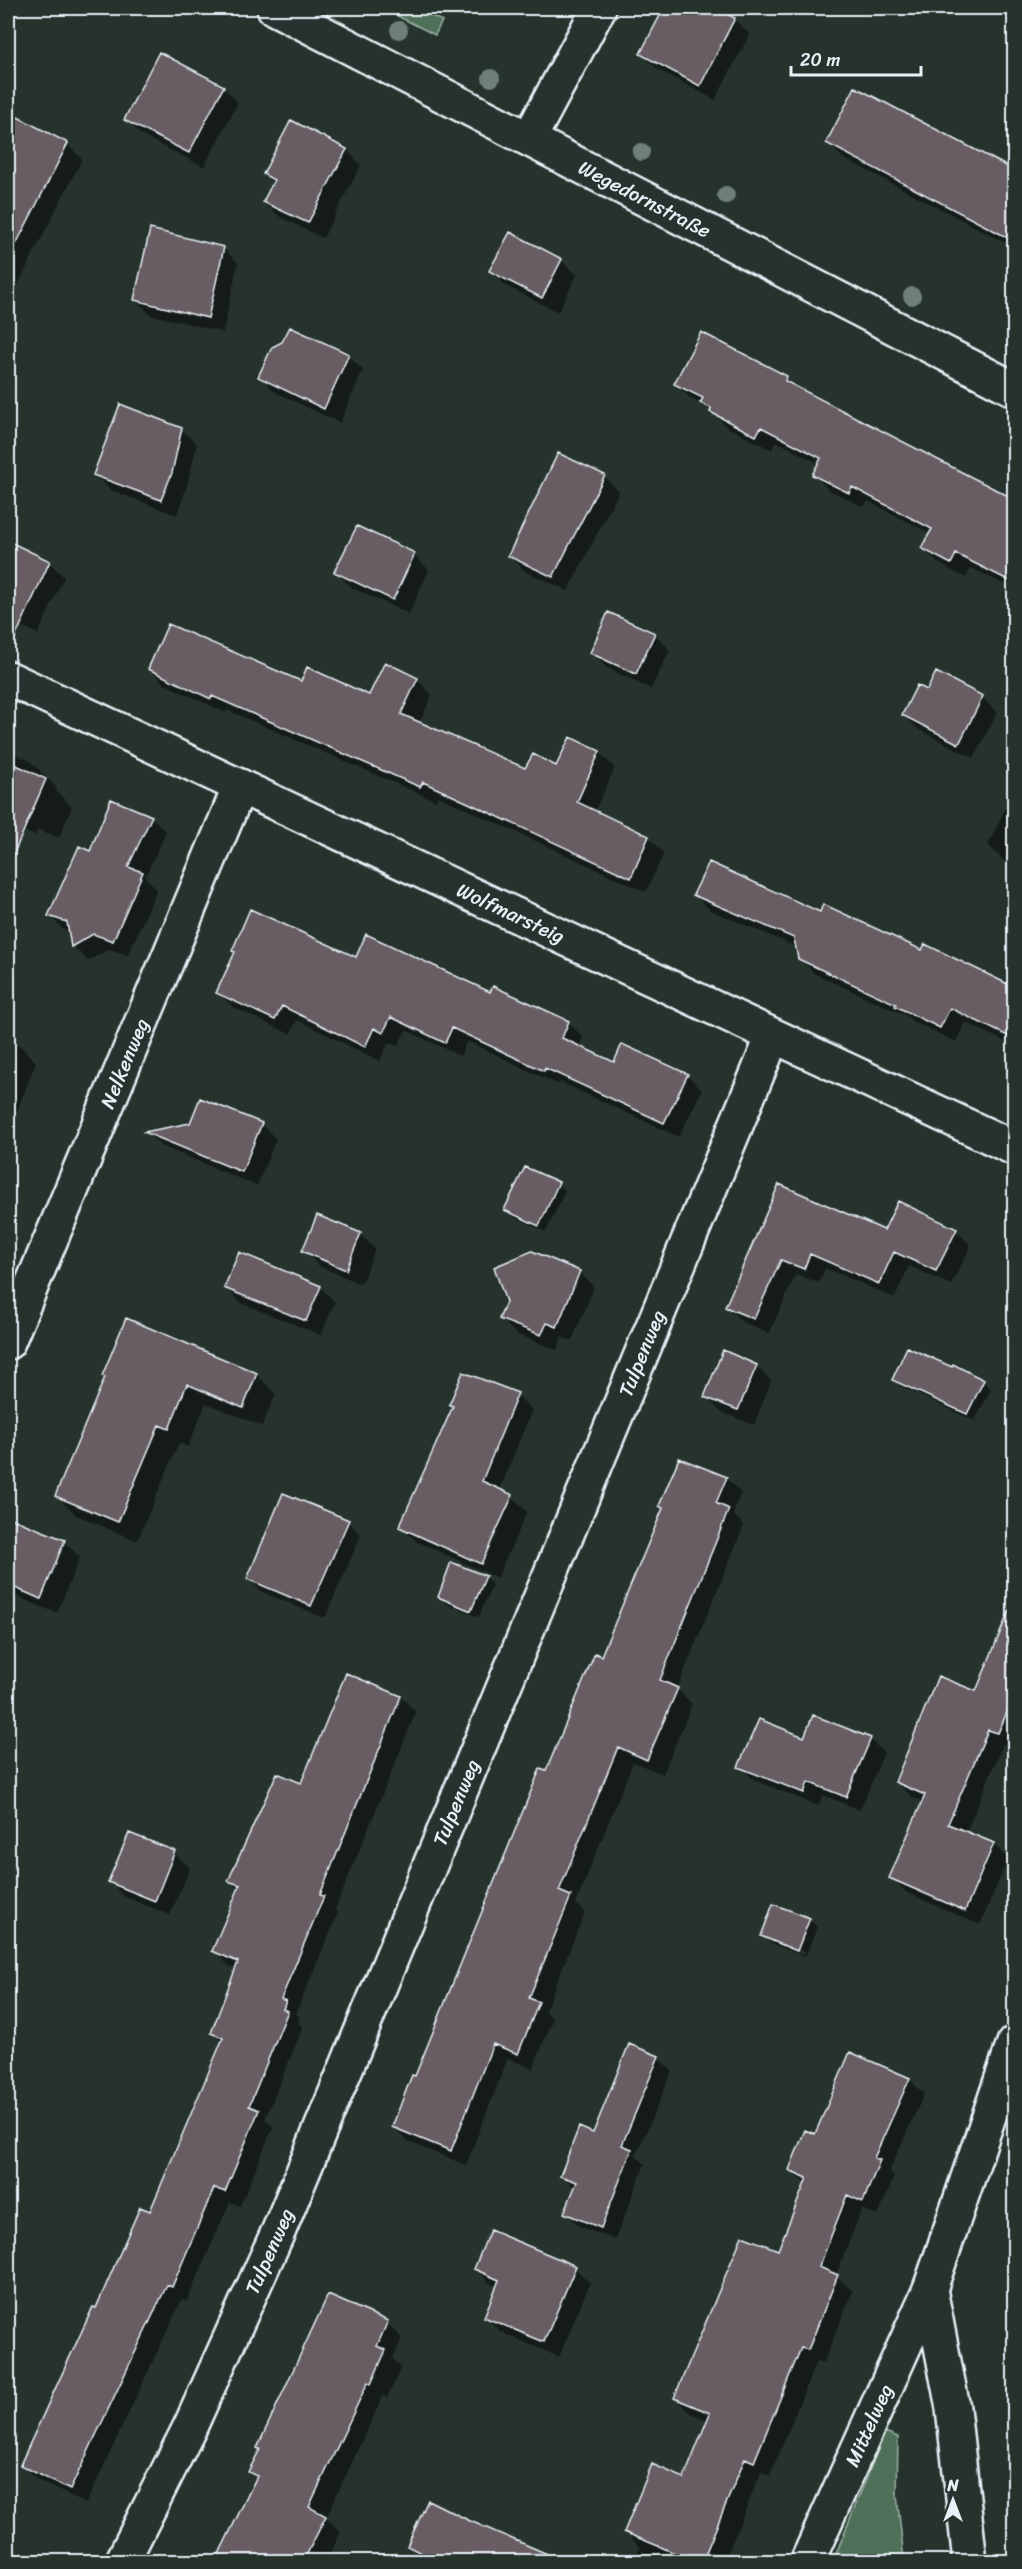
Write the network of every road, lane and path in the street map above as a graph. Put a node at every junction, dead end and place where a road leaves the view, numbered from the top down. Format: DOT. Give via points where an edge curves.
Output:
graph roads {
  1 [pos="274,8"];
  2 [pos="599,8"];
  3 [pos="529,139"];
  4 [pos="1014,389"];
  5 [pos="8,678"];
  6 [pos="240,786"];
  7 [pos="773,1036"];
  8 [pos="1014,1148"];
  9 [pos="8,1342"];
  10 [pos="1014,2043"];
  11 [pos="930,2289"];
  12 [pos="122,2562"];
  13 [pos="807,2562"];
  14 [pos="970,2562"];
  1 -- 3 [label="street, Wegedornstraße"];
  2 -- 3 [label="street"];
  3 -- 4 [label="street, Wegedornstraße"];
  5 -- 6 [label="street, Wolfmarsteig"];
  6 -- 7 [label="street, Wolfmarsteig"];
  6 -- 9 [label="street, Nelkenweg"];
  7 -- 8 [label="street, Wolfmarsteig"];
  7 -- 12 [label="street, Tulpenweg" via="279,2230 190,2427"];
  10 -- 11 [label="street, Mittelweg"];
  11 -- 13 [label="street, Mittelweg"];
  11 -- 14 [label="street, Mittelweg" via="953,2408"];
}
